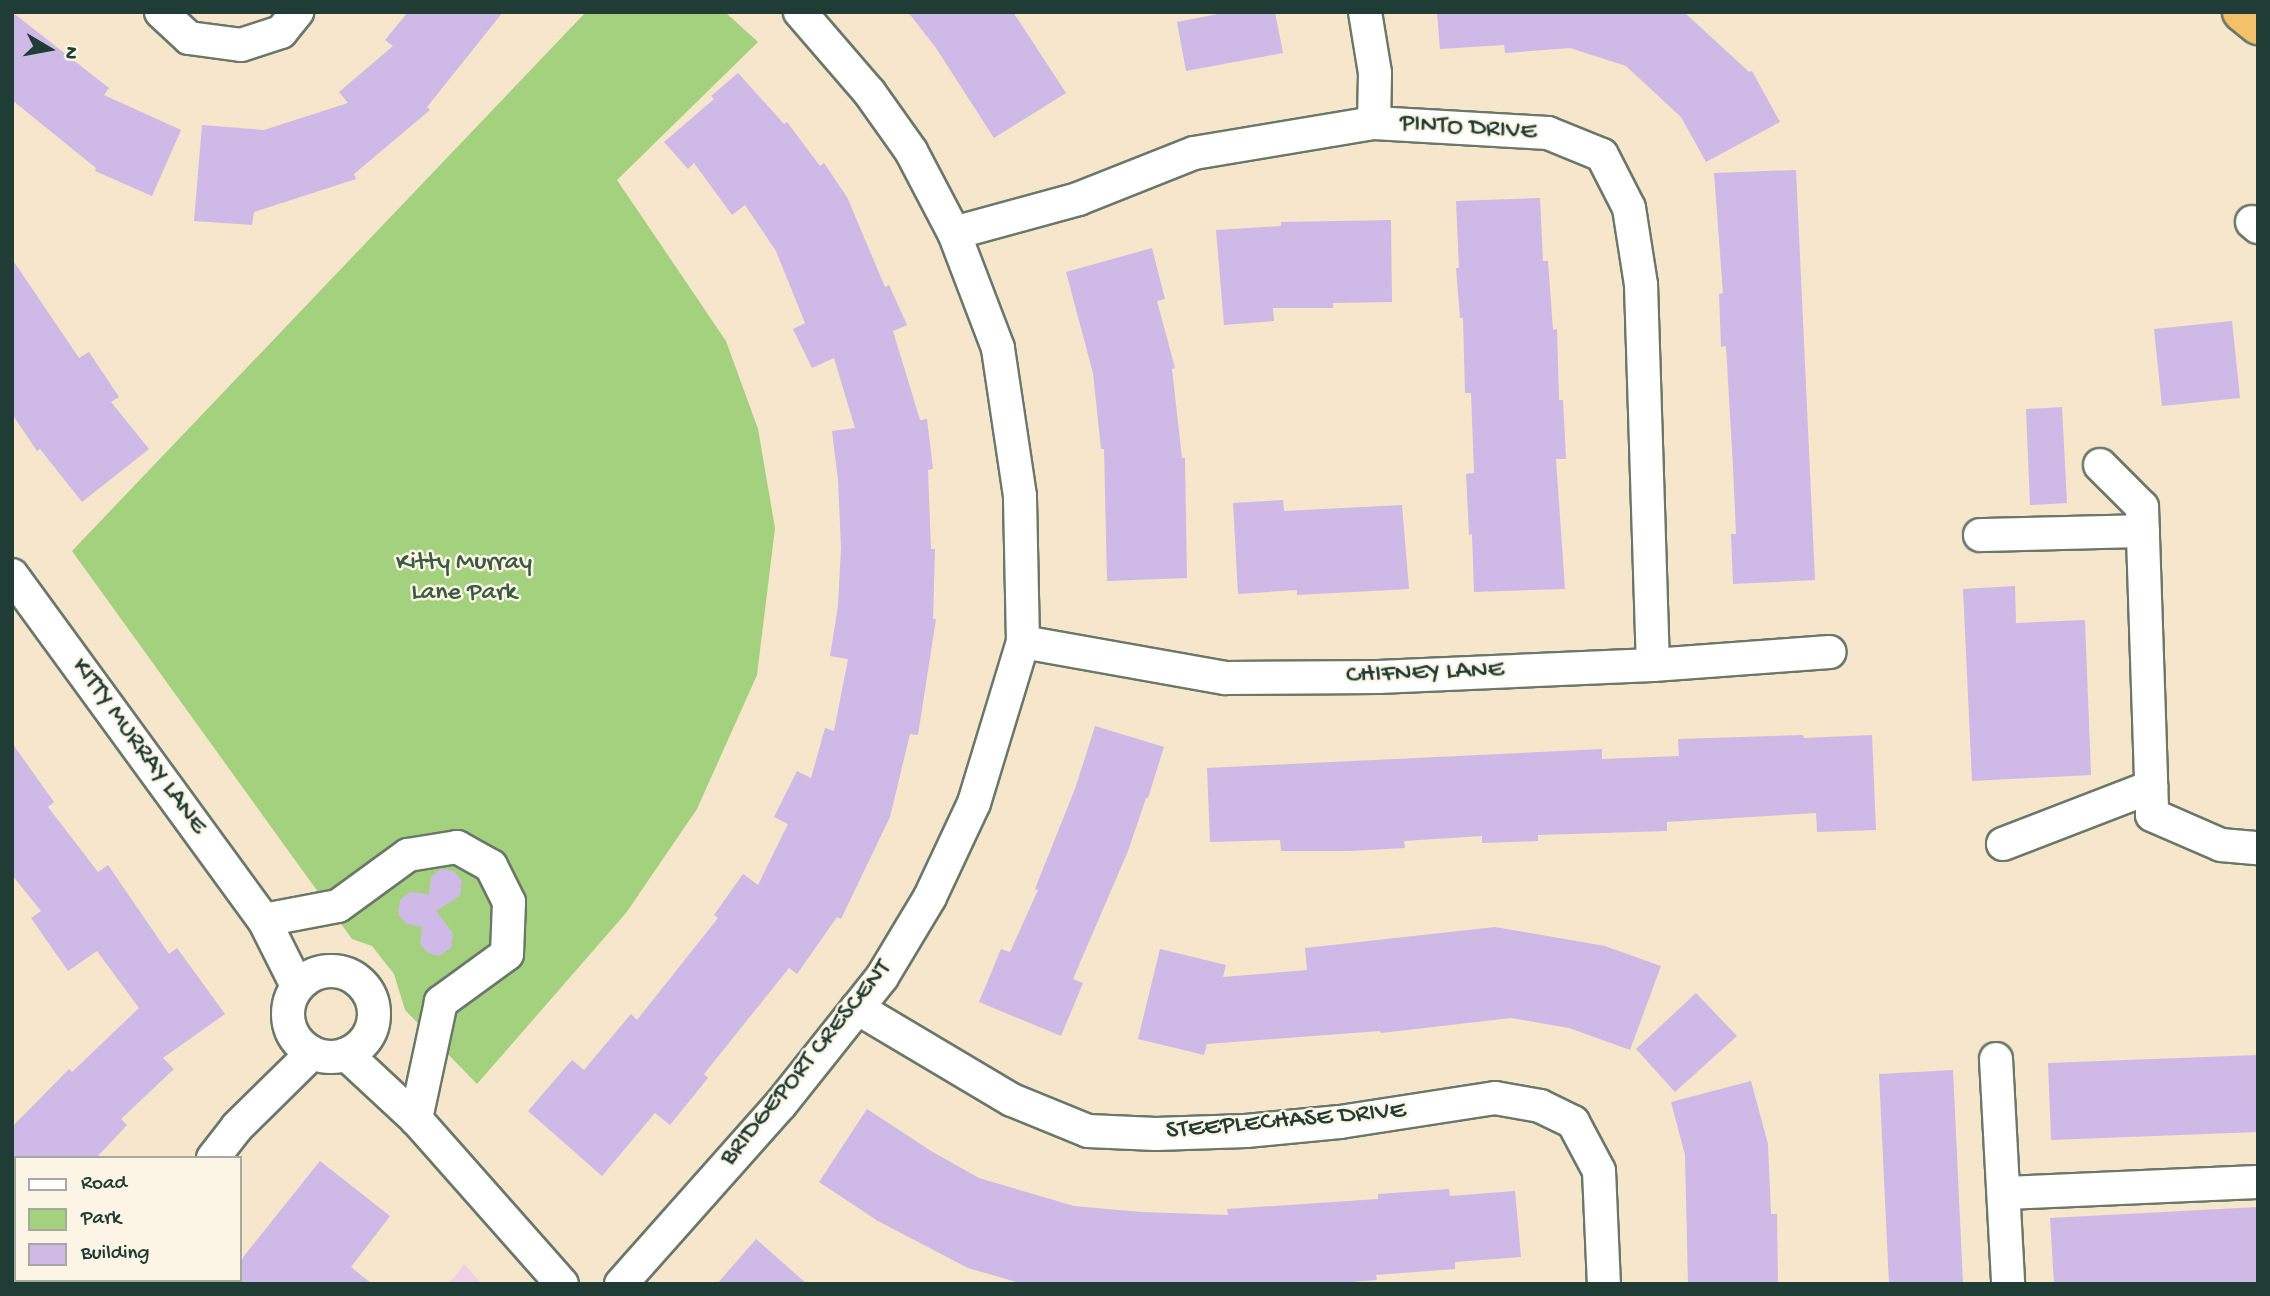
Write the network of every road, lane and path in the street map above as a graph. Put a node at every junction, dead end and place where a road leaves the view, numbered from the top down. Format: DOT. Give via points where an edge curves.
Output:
graph roads {
  1 [pos="161,12"];
  2 [pos="297,12"];
  3 [pos="800,12"];
  4 [pos="1365,12"];
  5 [pos="2242,12"];
  6 [pos="2258,25"];
  7 [pos="1374,123"];
  8 [pos="954,233"];
  9 [pos="2100,465"];
  10 [pos="2143,531"];
  11 [pos="1980,535"];
  12 [pos="12,575"];
  13 [pos="1023,642"];
  14 [pos="1829,652"];
  15 [pos="1653,664"];
  16 [pos="2151,787"];
  17 [pos="2003,844"];
  18 [pos="2258,848"];
  19 [pos="264,920"];
  20 [pos="326,970"];
  21 [pos="297,986"];
  22 [pos="857,1008"];
  23 [pos="302,1042"];
  24 [pos="358,1045"];
  25 [pos="1996,1059"];
  26 [pos="416,1119"];
  27 [pos="215,1156"];
  28 [pos="2258,1182"];
  29 [pos="2005,1193"];
  30 [pos="562,1284"];
  31 [pos="621,1284"];
  32 [pos="1604,1284"];
  33 [pos="2008,1284"];
  1 -- 2 [label="street" via="189,37 241,45 281,32"];
  3 -- 8 [label="street, BRIDGEPORT CRESCENT" via="869,92 911,152"];
  4 -- 7 [label="street" via="1375,74"];
  5 -- 6 [label="highway"];
  7 -- 8 [label="street, PINTO DRIVE" via="1194,153 1078,199"];
  7 -- 15 [label="street, PINTO DRIVE" via="1548,133 1602,155 1629,208 1641,285"];
  8 -- 13 [label="street, BRIDGEPORT CRESCENT" via="998,348 1020,496"];
  9 -- 10 [label="street" via="2142,507"];
  10 -- 11 [label="street"];
  10 -- 16 [label="street"];
  12 -- 19 [label="street, KITTY MURRAY LANE"];
  13 -- 15 [label="street, CHIFNEY LANE" via="1226,678 1378,677"];
  13 -- 22 [label="street, BRIDGEPORT CRESCENT" via="974,803 930,897 882,977"];
  14 -- 15 [label="street, CHIFNEY LANE"];
  16 -- 17 [label="street"];
  16 -- 18 [label="street" via="2152,815 2221,845"];
  19 -- 20 [label="street, KITTY MURRAY LANE"];
  19 -- 21 [label="street, KITTY MURRAY LANE"];
  19 -- 26 [label="street" via="338,906 408,855 457,847 491,866 509,902 507,954 441,1002"];
  20 -- 21 [label="street"];
  20 -- 24 [label="street" via="355,977 374,1005"];
  21 -- 23 [label="street" via="287,1012"];
  22 -- 31 [label="street, BRIDGEPORT CRESCENT" via="780,1104"];
  22 -- 32 [label="street, STEEPLECHASE DRIVE" via="1012,1100 1087,1131 1245,1131 1340,1122 1495,1098 1540,1106 1573,1122 1599,1171"];
  23 -- 24 [label="street" via="327,1057"];
  23 -- 27 [label="street"];
  24 -- 26 [label="street"];
  25 -- 29 [label="street"];
  26 -- 30 [label="street"];
  28 -- 29 [label="street"];
  29 -- 33 [label="street"];
}
